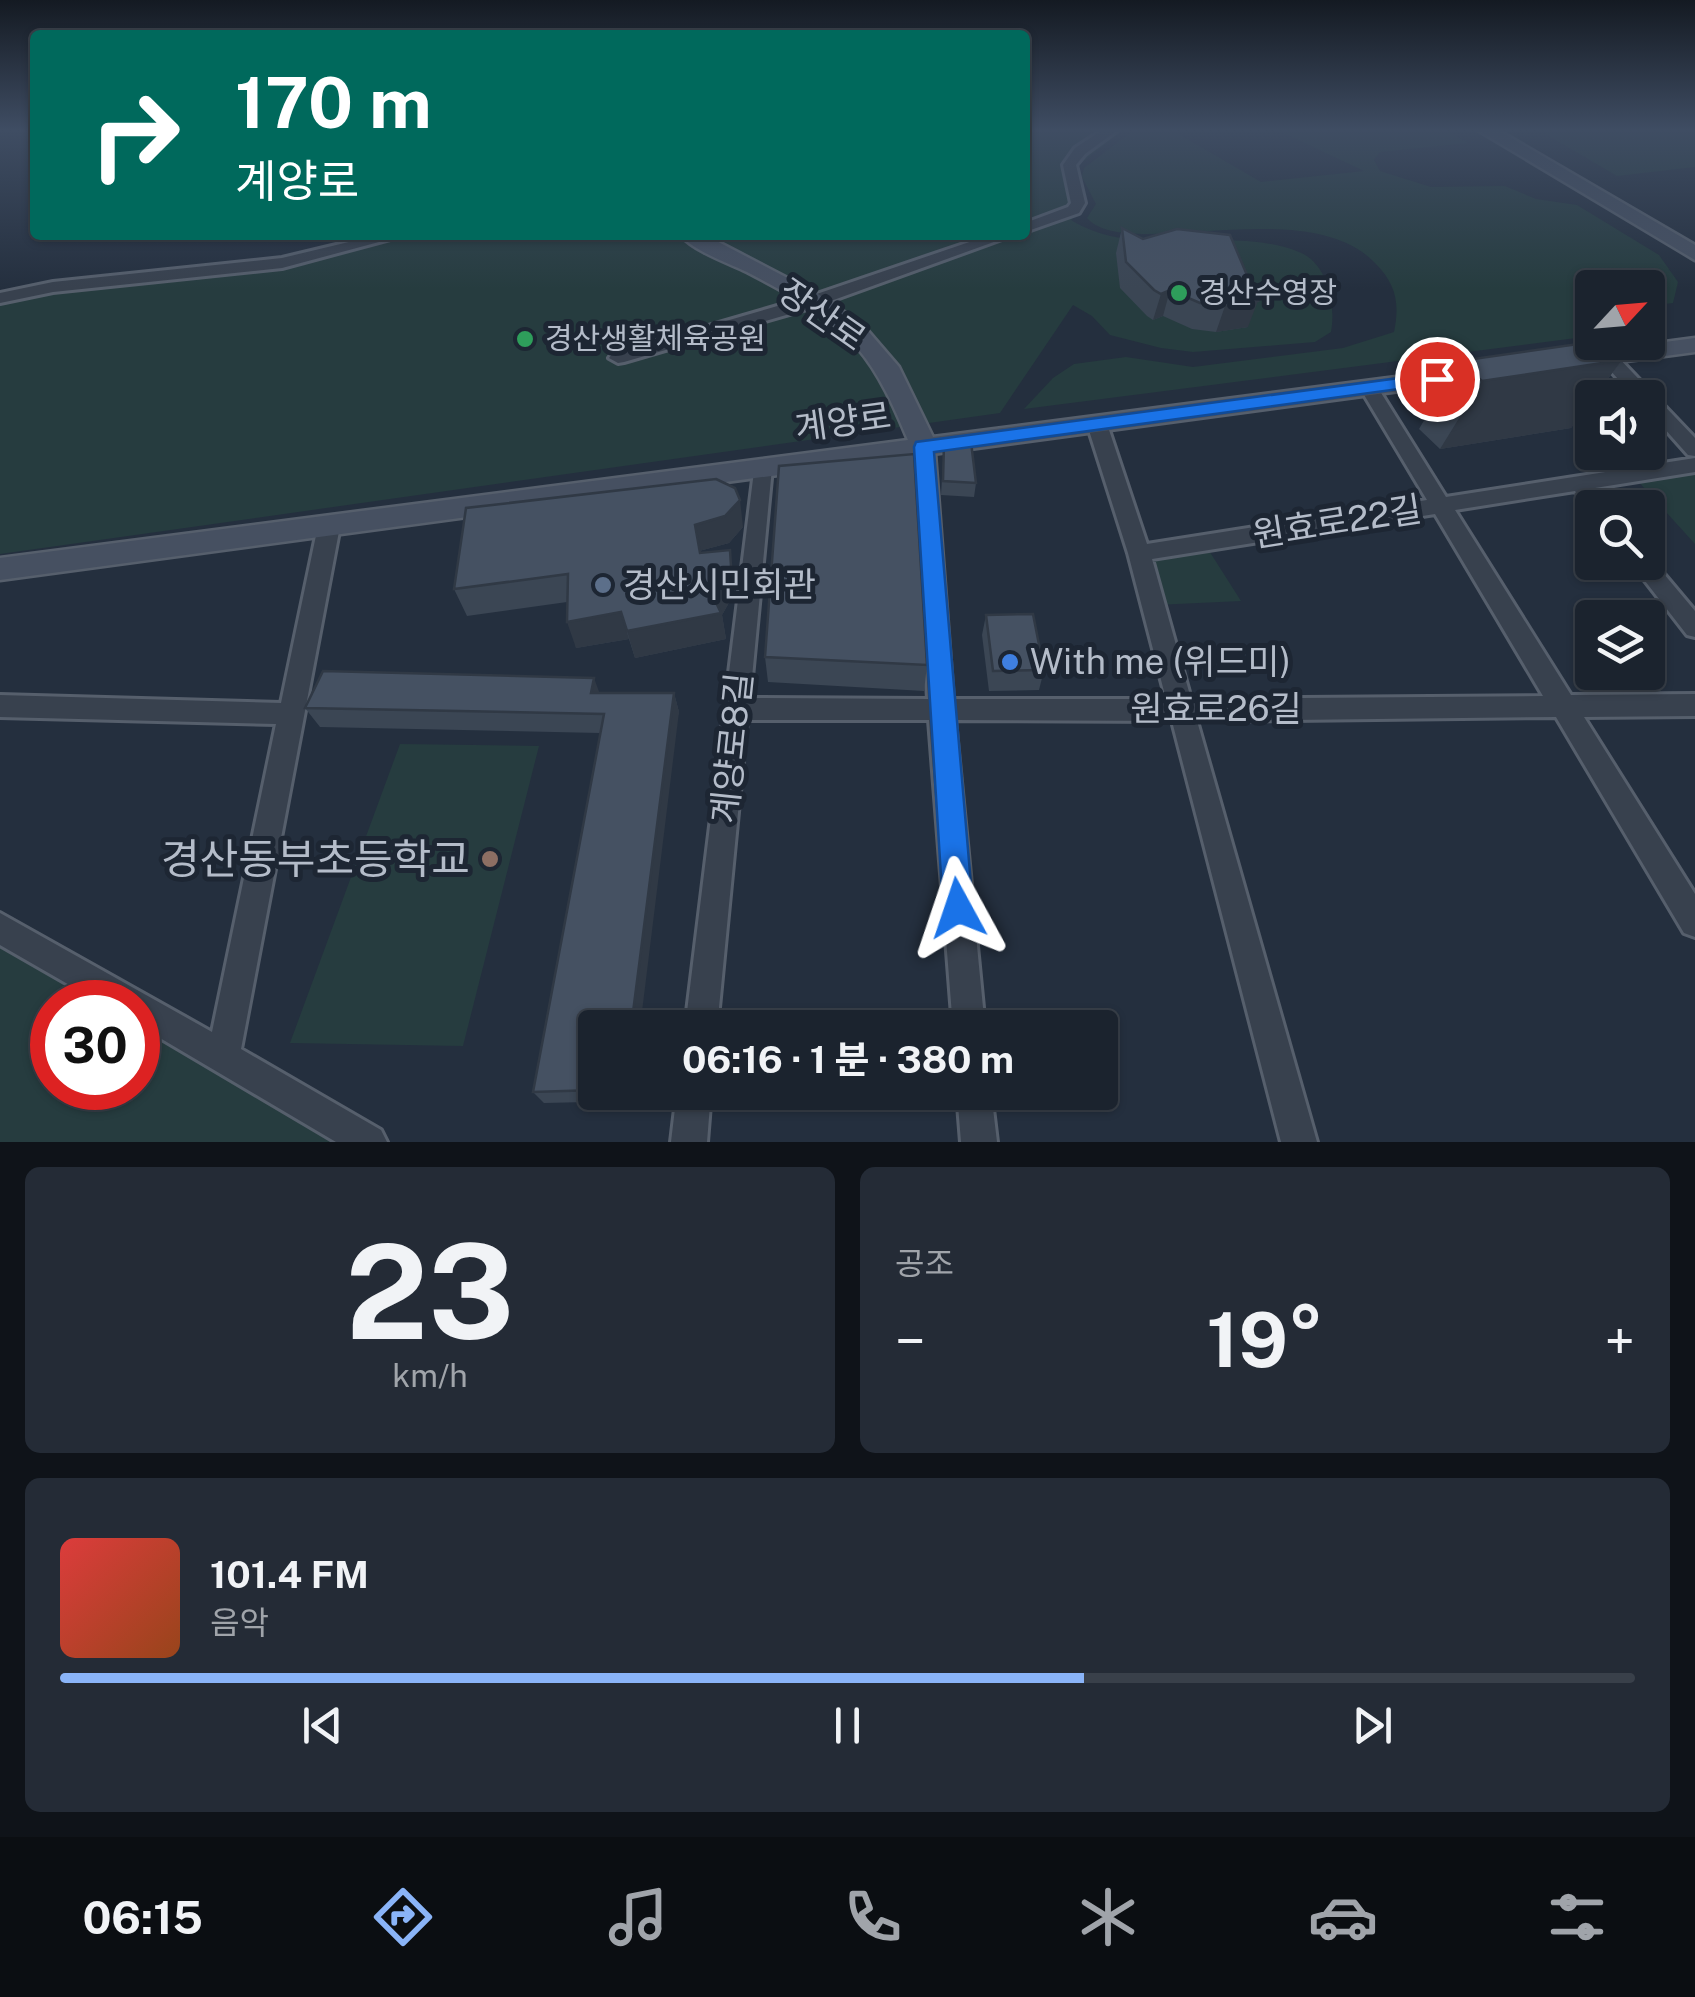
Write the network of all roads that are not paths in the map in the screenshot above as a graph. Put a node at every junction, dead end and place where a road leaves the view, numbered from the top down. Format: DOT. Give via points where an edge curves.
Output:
graph roads {
  1 [pos="1069,182"];
  2 [pos="1574,182"];
  3 [pos="1030,226"];
  4 [pos="376,240"];
  5 [pos="699,240"];
  6 [pos="991,240"];
  7 [pos="1695,254"];
  8 [pos="0,298"];
  9 [pos="812,302"];
  10 [pos="1695,345"];
  11 [pos="1665,349"];
  12 [pos="618,358"];
  13 [pos="1580,360"];
  14 [pos="1611,360"];
  15 [pos="1552,364"];
  16 [pos="1515,368"];
  17 [pos="1630,380"];
  18 [pos="1369,388"];
  19 [pos="1665,418"];
  20 [pos="1097,424"];
  21 [pos="924,447"];
  22 [pos="1695,450"];
  23 [pos="1695,465"];
  24 [pos="762,468"];
  25 [pos="1580,483"];
  26 [pos="1585,490"];
  27 [pos="1442,505"];
  28 [pos="329,526"];
  29 [pos="1139,553"];
  30 [pos="0,569"];
  31 [pos="1657,580"];
  32 [pos="1695,628"];
  33 [pos="1695,705"];
  34 [pos="0,706"];
  35 [pos="1564,706"];
  36 [pos="737,709"];
  37 [pos="941,709"];
  38 [pos="1179,710"];
  39 [pos="292,714"];
  40 [pos="1695,922"];
  41 [pos="0,928"];
  42 [pos="91,980"];
  43 [pos="703,1010"];
  44 [pos="966,1010"];
  45 [pos="160,1021"];
  46 [pos="223,1057"];
  47 [pos="692,1110"];
  48 [pos="976,1110"];
  49 [pos="369,1142"];
  50 [pos="688,1142"];
  51 [pos="979,1142"];
  52 [pos="1298,1142"];
  1 -- 3 [label="street" via="1076,206"];
  2 -- 7 [label="street"];
  4 -- 8 [label="street" via="282,263"];
  5 -- 9 [label="street, 장산로"];
  6 -- 9 [label="street"];
  9 -- 12 [label="street"];
  9 -- 21 [label="street, 장산로" via="870,344"];
  10 -- 11 [label="street"];
  13 -- 15 [label="street"];
  14 -- 17 [label="street"];
  16 -- 18 [label="street, 계양로"];
  18 -- 20 [label="street, 계양로"];
  18 -- 27 [label="street"];
  19 -- 22 [label="street"];
  20 -- 21 [label="street, 계양로"];
  20 -- 29 [label="street"];
  21 -- 24 [label="street, 계양로"];
  21 -- 37 [label="street, 장산로"];
  23 -- 25 [label="street, 원효로22길"];
  24 -- 28 [label="street, 계양로"];
  24 -- 36 [label="street, 계양로8길"];
  25 -- 26 [label="street"];
  25 -- 27 [label="street, 원효로22길"];
  27 -- 29 [label="street, 원효로22길"];
  27 -- 35 [label="street"];
  28 -- 30 [label="street, 계양로"];
  28 -- 39 [label="street"];
  29 -- 38 [label="street"];
  31 -- 32 [label="street"];
  33 -- 35 [label="street, 원효로26길"];
  34 -- 39 [label="street"];
  35 -- 38 [label="street, 원효로26길"];
  35 -- 40 [label="street"];
  36 -- 37 [label="street, 원효로26길"];
  36 -- 43 [label="street, 계양로8길"];
  37 -- 38 [label="street, 원효로26길"];
  37 -- 44 [label="street, 장산로"];
  38 -- 52 [label="street"];
  39 -- 46 [label="street"];
  41 -- 42 [label="street"];
  45 -- 46 [label="street"];
  46 -- 49 [label="street"];
  47 -- 50 [label="street"];
  48 -- 51 [label="street"];
}
